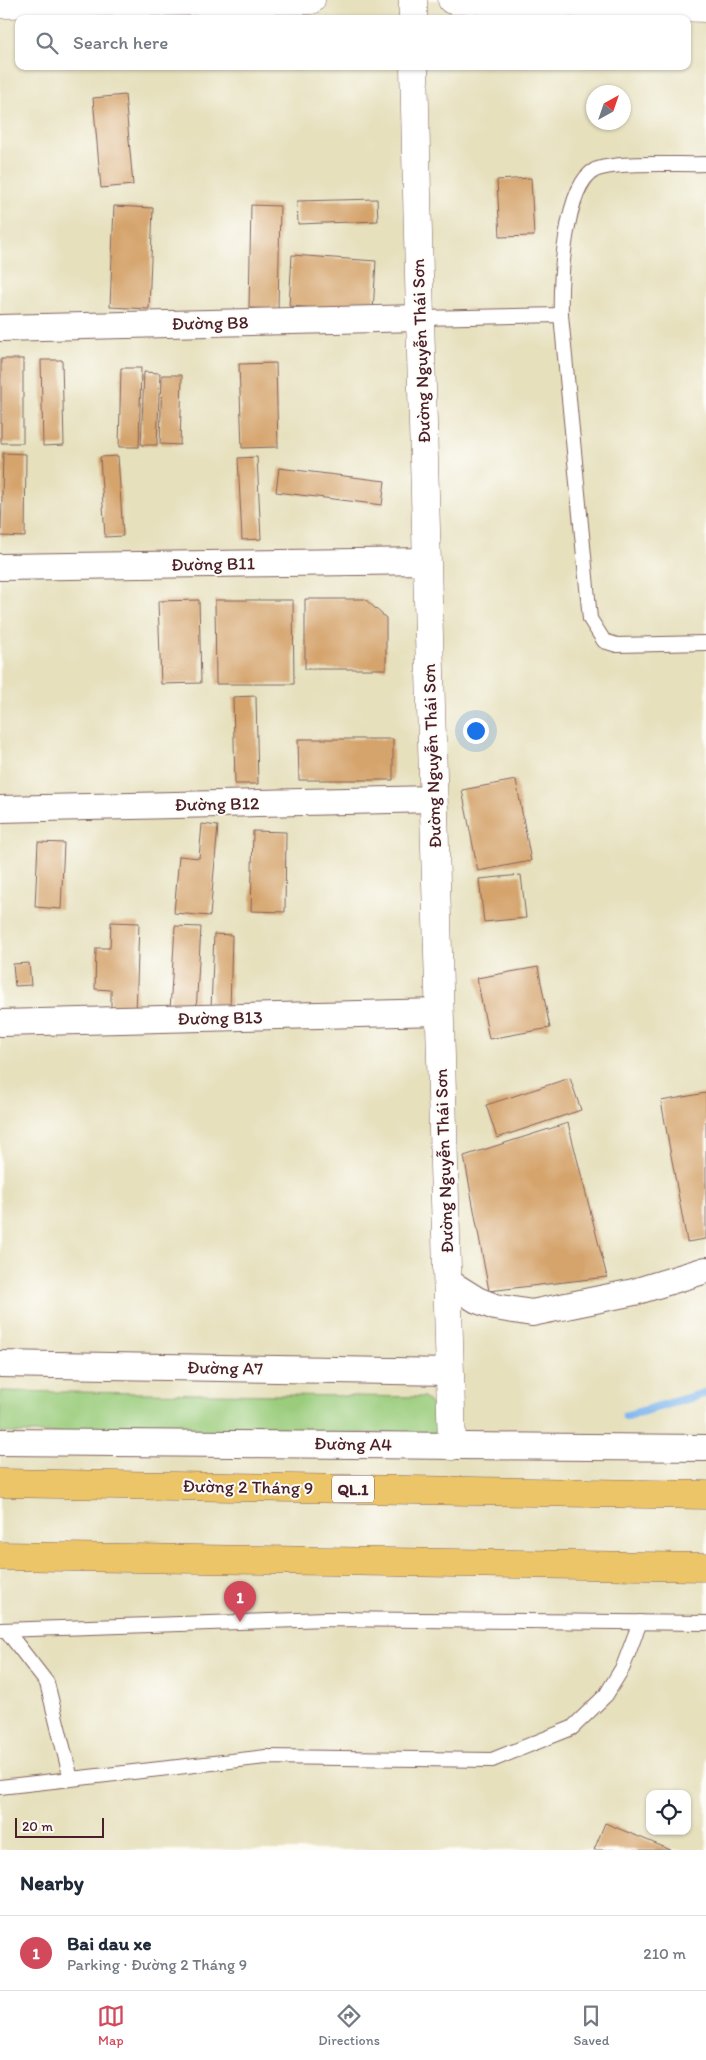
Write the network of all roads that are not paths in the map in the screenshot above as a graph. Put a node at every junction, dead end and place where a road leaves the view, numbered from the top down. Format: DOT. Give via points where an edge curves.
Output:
graph roads {
  1 [pos="311,0"];
  2 [pos="413,0"];
  3 [pos="452,0"];
  4 [pos="0,4"];
  5 [pos="706,8"];
  6 [pos="413,15"];
  7 [pos="414,70"];
  8 [pos="706,164"];
  9 [pos="561,315"];
  10 [pos="420,318"];
  11 [pos="0,328"];
  12 [pos="427,561"];
  13 [pos="0,567"];
  14 [pos="706,643"];
  15 [pos="434,799"];
  16 [pos="0,809"];
  17 [pos="440,1012"];
  18 [pos="0,1023"];
  19 [pos="706,1270"];
  20 [pos="448,1282"];
  21 [pos="0,1364"];
  22 [pos="450,1372"];
  23 [pos="0,1442"];
  24 [pos="452,1446"];
  25 [pos="706,1448"];
  26 [pos="0,1483"];
  27 [pos="706,1495"];
  28 [pos="0,1556"];
  29 [pos="706,1567"];
  30 [pos="640,1622"];
  31 [pos="706,1623"];
  32 [pos="3,1630"];
  33 [pos="71,1779"];
  34 [pos="0,1787"];
  1 -- 4 [label="street"];
  2 -- 6 [label="street"];
  3 -- 5 [label="street"];
  7 -- 10 [label="street, Đường Nguyễn Thái Sơn"];
  8 -- 9 [label="lane" via="612,166 594,171 578,189 568,217"];
  9 -- 10 [label="lane"];
  9 -- 14 [label="lane" via="590,619 604,641 617,645"];
  10 -- 11 [label="street, Đường B8"];
  10 -- 12 [label="street, Đường Nguyễn Thái Sơn"];
  12 -- 13 [label="street, Đường B11"];
  12 -- 15 [label="street, Đường Nguyễn Thái Sơn"];
  15 -- 16 [label="street, Đường B12"];
  15 -- 17 [label="street, Đường Nguyễn Thái Sơn"];
  17 -- 18 [label="street, Đường B13"];
  17 -- 20 [label="street, Đường Nguyễn Thái Sơn"];
  19 -- 20 [label="street" via="634,1292 532,1313 494,1307"];
  20 -- 22 [label="street, Đường Nguyễn Thái Sơn"];
  21 -- 22 [label="street, Đường A7"];
  22 -- 24 [label="street, Đường Nguyễn Thái Sơn"];
  23 -- 24 [label="street, Đường A4"];
  24 -- 25 [label="street, Đường A4"];
  26 -- 27 [label="highway, Đường 2 Tháng 9 / QL.1"];
  28 -- 29 [label="highway"];
  30 -- 31 [label="lane"];
  30 -- 32 [label="lane" via="326,1618"];
  30 -- 33 [label="lane" via="623,1667 606,1695 572,1728 492,1760 266,1757"];
  32 -- 33 [label="lane" via="47,1683"];
  33 -- 34 [label="lane"];
}
